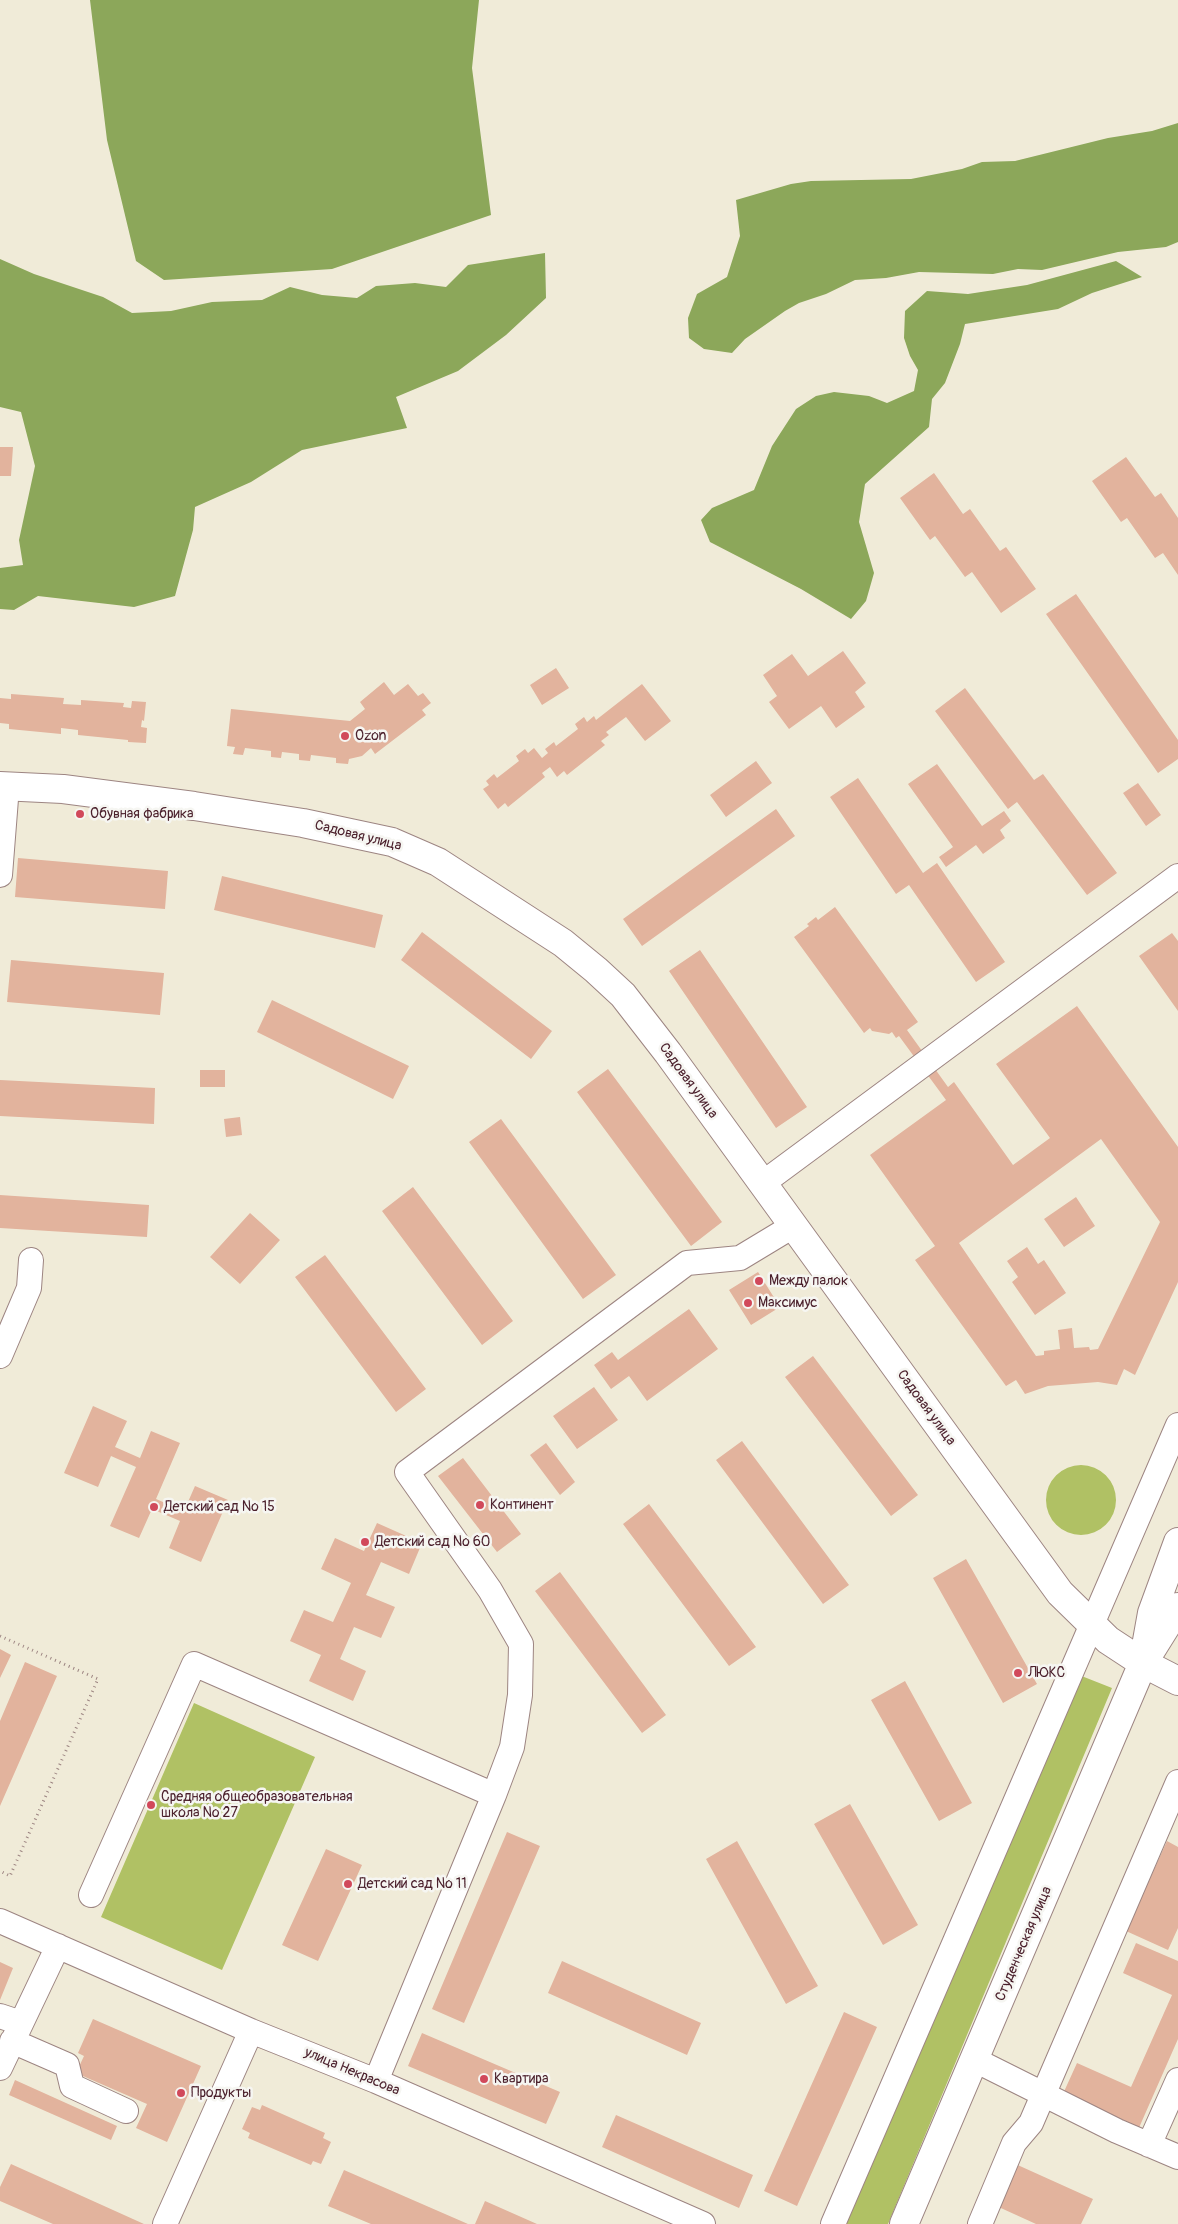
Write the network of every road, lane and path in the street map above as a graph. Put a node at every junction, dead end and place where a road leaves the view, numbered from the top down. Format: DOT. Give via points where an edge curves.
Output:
graph roads {
  1 [pos="3,786"];
  2 [pos="0,875"];
  3 [pos="1178,876"];
  4 [pos="762,1183"];
  5 [pos="793,1226"];
  6 [pos="31,1260"];
  7 [pos="0,1356"];
  8 [pos="1178,1425"];
  9 [pos="1178,1542"];
  10 [pos="1178,1607"];
  11 [pos="1092,1626"];
  12 [pos="0,1636"];
  13 [pos="1143,1663"];
  14 [pos="1178,1681"];
  15 [pos="1178,1782"];
  16 [pos="494,1795"];
  17 [pos="1169,1825"];
  18 [pos="0,1871"];
  19 [pos="91,1895"];
  20 [pos="0,1921"];
  21 [pos="58,1946"];
  22 [pos="11,2027"];
  23 [pos="251,2032"];
  24 [pos="975,2060"];
  25 [pos="0,2068"];
  26 [pos="1178,2080"];
  27 [pos="376,2081"];
  28 [pos="1043,2093"];
  29 [pos="126,2111"];
  30 [pos="1149,2145"];
  31 [pos="1178,2157"];
  32 [pos="165,2224"];
  33 [pos="703,2224"];
  34 [pos="833,2224"];
  35 [pos="904,2224"];
  36 [pos="980,2224"];
  1 -- 2 [label="street"];
  1 -- 4 [label="main road, Садовая улица" via="63,789 303,823 392,842 438,862 563,944 623,995"];
  3 -- 4 [label="street"];
  4 -- 5 [label="main road, Садовая улица"];
  5 -- 11 [label="main road, Садовая улица" via="1060,1593"];
  5 -- 16 [label="street" via="740,1258 687,1263 407,1472 490,1590 521,1644 520,1695 512,1747"];
  6 -- 7 [label="street" via="29,1288"];
  8 -- 11 [label="street"];
  9 -- 13 [label="main road, Студенческая улица" via="1152,1612"];
  10 -- 13 [label="main road, Студенческая улица"];
  11 -- 13 [label="main road, Садовая улица"];
  11 -- 34 [label="street"];
  12 -- 18 [label="path" via="98,1679 10,1876"];
  13 -- 14 [label="main road, Садовая улица"];
  13 -- 24 [label="main road, Студенческая улица"];
  15 -- 17 [label="street"];
  16 -- 19 [label="street" via="194,1664"];
  16 -- 27 [label="street"];
  17 -- 28 [label="street"];
  20 -- 21 [label="street, улица Некрасова"];
  21 -- 22 [label="street"];
  21 -- 23 [label="street, улица Некрасова"];
  22 -- 25 [label="street"];
  22 -- 29 [label="street" via="67,2065 72,2086"];
  23 -- 27 [label="street, улица Некрасова"];
  23 -- 32 [label="street"];
  24 -- 28 [label="street"];
  24 -- 35 [label="main road, Студенческая улица"];
  26 -- 30 [label="street"];
  27 -- 33 [label="street, улица Некрасова"];
  28 -- 30 [label="street"];
  28 -- 36 [label="street" via="1031,2123 1014,2143"];
  30 -- 31 [label="street"];
}
